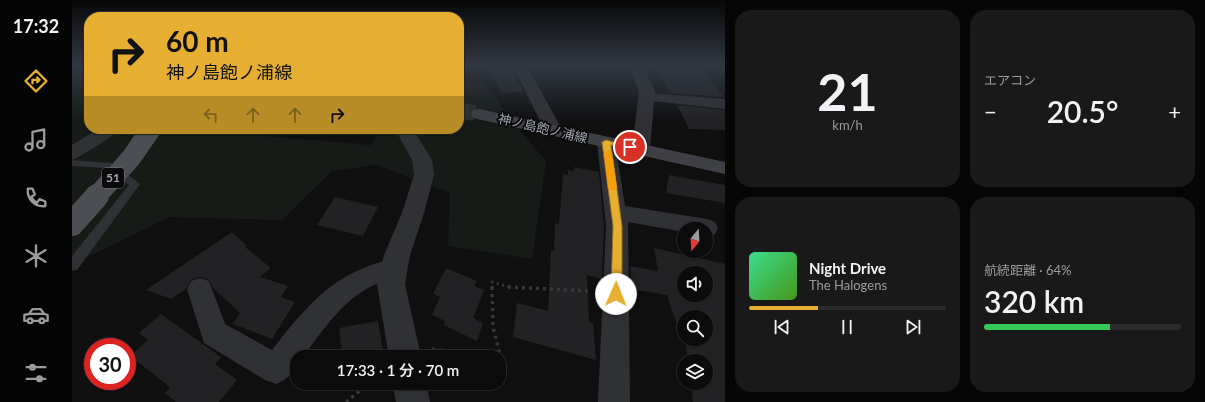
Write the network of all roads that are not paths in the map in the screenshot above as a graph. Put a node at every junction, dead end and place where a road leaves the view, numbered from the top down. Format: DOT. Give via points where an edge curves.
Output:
graph roads {
  1 [pos="530,85"];
  2 [pos="644,85"];
  3 [pos="648,97"];
  4 [pos="725,104"];
  5 [pos="479,114"];
  6 [pos="554,131"];
  7 [pos="102,134"];
  8 [pos="148,134"];
  9 [pos="407,134"];
  10 [pos="606,142"];
  11 [pos="641,149"];
  12 [pos="72,154"];
  13 [pos="72,163"];
  14 [pos="725,168"];
  15 [pos="616,212"];
  16 [pos="677,223"];
  17 [pos="72,224"];
  18 [pos="72,266"];
  19 [pos="394,269"];
  20 [pos="200,289"];
  21 [pos="403,350"];
  22 [pos="410,390"];
  23 [pos="412,402"];
  24 [pos="614,402"];
  1 -- 6 [label="street"];
  2 -- 3 [label="street"];
  3 -- 4 [label="street"];
  3 -- 11 [label="street"];
  5 -- 6 [label="main road, 神ノ島飽ノ浦線"];
  6 -- 10 [label="main road, 神ノ島飽ノ浦線"];
  7 -- 12 [label="street"];
  8 -- 17 [label="main road, 51, bridge" via="131,158"];
  9 -- 19 [label="street" via="422,160 424,175"];
  10 -- 11 [label="main road, 神ノ島飽ノ浦線"];
  10 -- 15 [label="street"];
  11 -- 14 [label="main road, 神ノ島飽ノ浦線"];
  13 -- 18 [label="lane" via="108,165 136,184"];
  15 -- 16 [label="street"];
  15 -- 24 [label="street" via="618,226"];
  19 -- 20 [label="street" via="384,269 346,289 319,312 276,369 214,333"];
  19 -- 21 [label="street" via="391,284"];
  22 -- 23 [label="street"];
}
